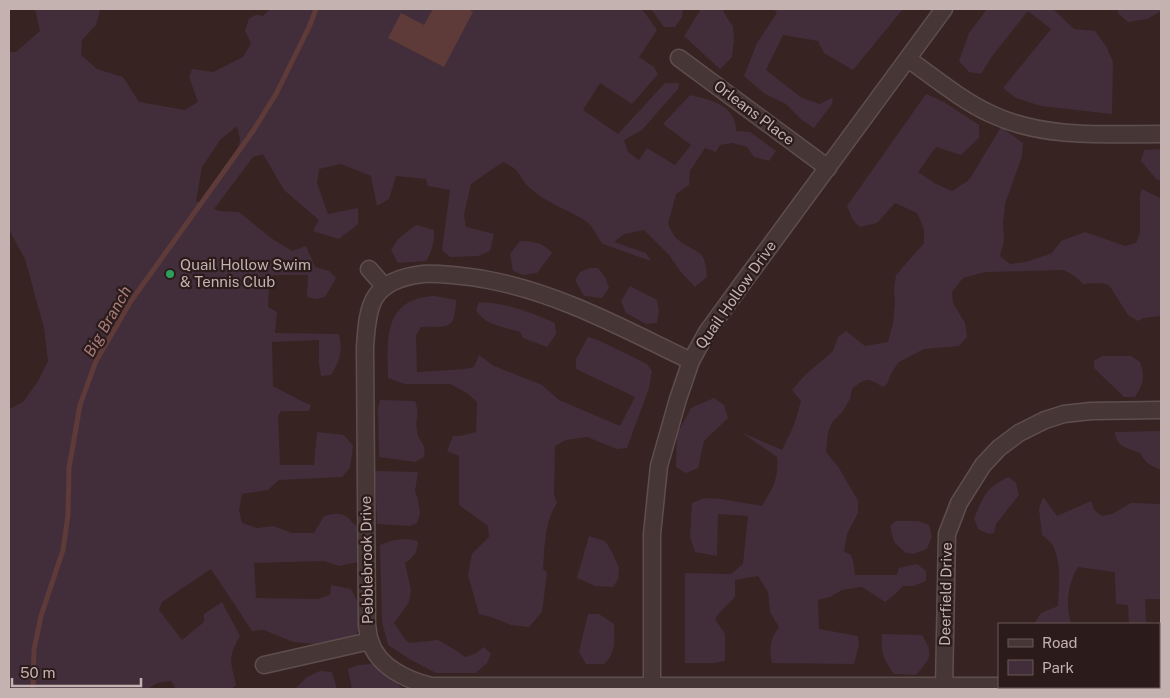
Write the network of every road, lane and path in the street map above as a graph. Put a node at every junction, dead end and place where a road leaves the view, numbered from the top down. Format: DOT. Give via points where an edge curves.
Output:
graph roads {
  1 [pos="944,9"];
  2 [pos="679,58"];
  3 [pos="908,60"];
  4 [pos="1161,134"];
  5 [pos="828,168"];
  6 [pos="369,269"];
  7 [pos="385,287"];
  8 [pos="691,361"];
  9 [pos="1161,410"];
  10 [pos="370,641"];
  11 [pos="264,665"];
  12 [pos="998,686"];
  13 [pos="944,687"];
  14 [pos="652,688"];
  1 -- 3 [label="street, Quail Hollow Drive"];
  2 -- 5 [label="street, Orleans Place"];
  3 -- 4 [label="street" via="970,103 993,115 1037,129 1072,133"];
  3 -- 5 [label="street, Quail Hollow Drive"];
  5 -- 8 [label="street, Quail Hollow Drive" via="731,299"];
  6 -- 7 [label="street"];
  7 -- 8 [label="street" via="411,276 446,274 525,288 579,307"];
  7 -- 10 [label="street, Pebblebrook Drive" via="375,296 365,348 367,625"];
  8 -- 14 [label="street, Quail Hollow Drive" via="656,480 652,534"];
  9 -- 13 [label="street, Deerfield Drive" via="1064,414 1019,433 983,465 959,503 947,534"];
  10 -- 11 [label="street"];
  10 -- 14 [label="street, Pebblebrook Drive" via="379,657 393,670 431,686"];
  12 -- 13 [label="street, Pebblebrook Drive"];
  13 -- 14 [label="street, Pebblebrook Drive"];
}
